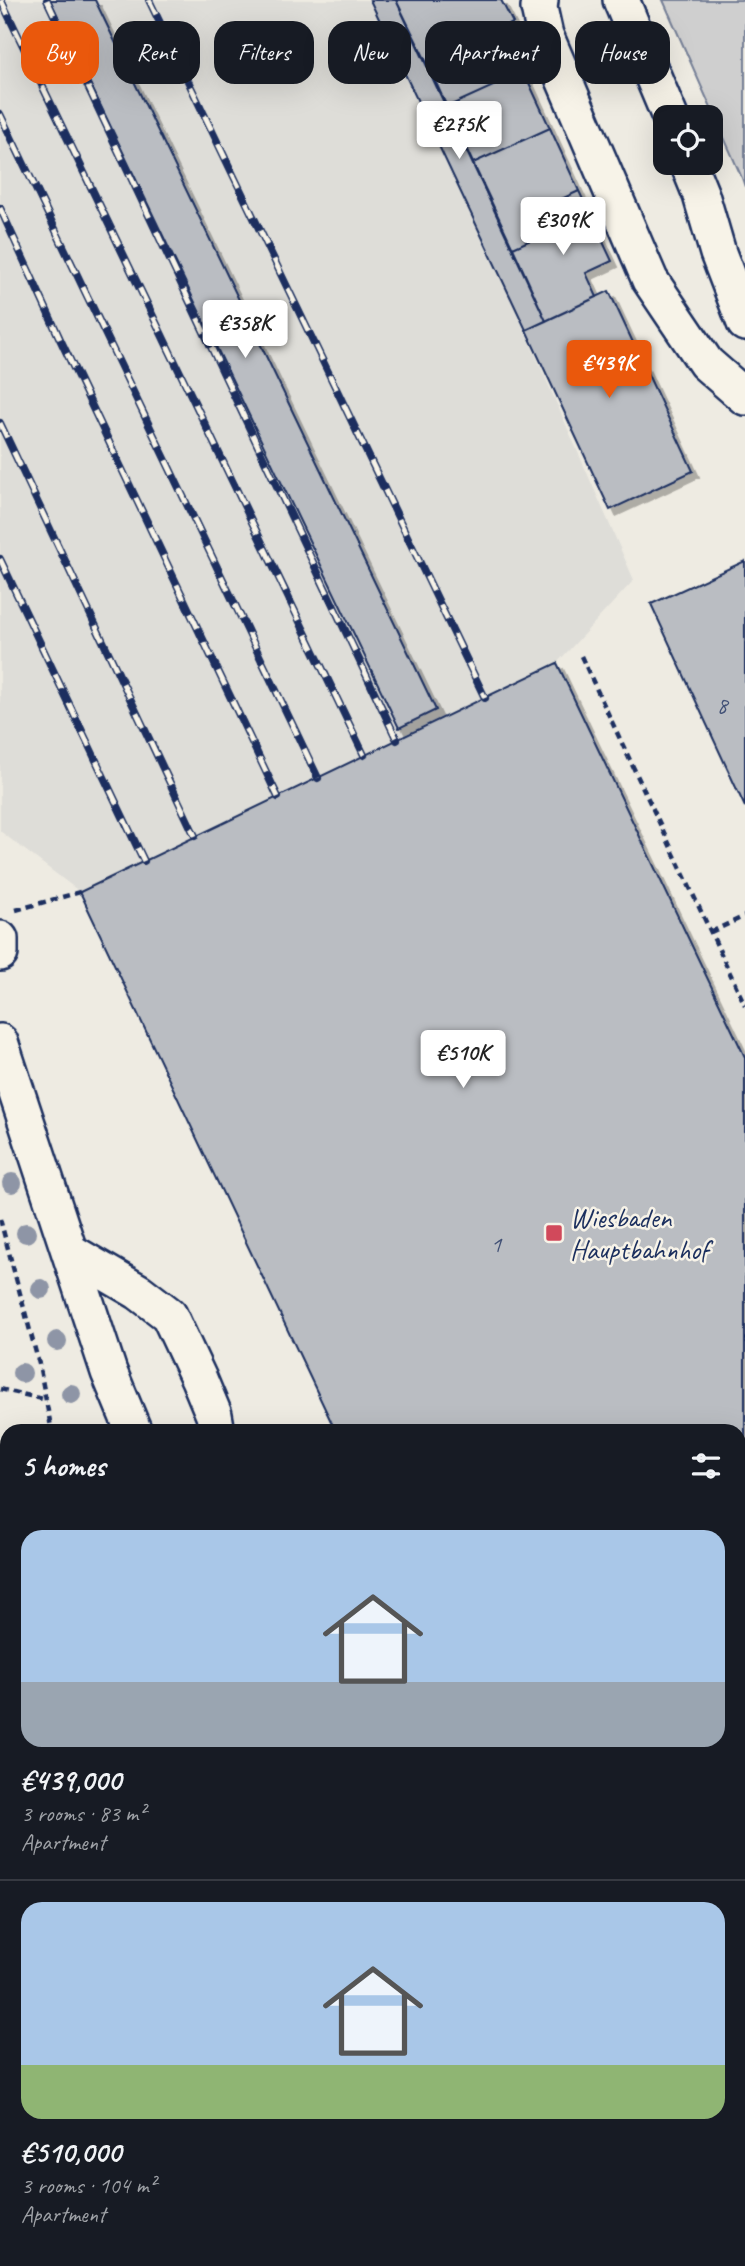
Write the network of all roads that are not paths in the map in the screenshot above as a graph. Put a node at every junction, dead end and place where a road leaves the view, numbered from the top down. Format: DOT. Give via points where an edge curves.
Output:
graph roads {
  1 [pos="540,0"];
  2 [pos="621,0"];
  3 [pos="665,105"];
  4 [pos="693,175"];
  5 [pos="745,323"];
  6 [pos="745,397"];
  7 [pos="7,925"];
  8 [pos="0,953"];
  9 [pos="0,1042"];
  10 [pos="69,1251"];
  11 [pos="131,1424"];
  12 [pos="216,1424"];
  1 -- 6 [label="street" via="545,35 650,279 706,363"];
  2 -- 3 [label="street"];
  4 -- 5 [label="street"];
  7 -- 8 [label="street"];
  9 -- 10 [label="street"];
  10 -- 11 [label="street"];
  10 -- 12 [label="street" via="169,1315"];
}
